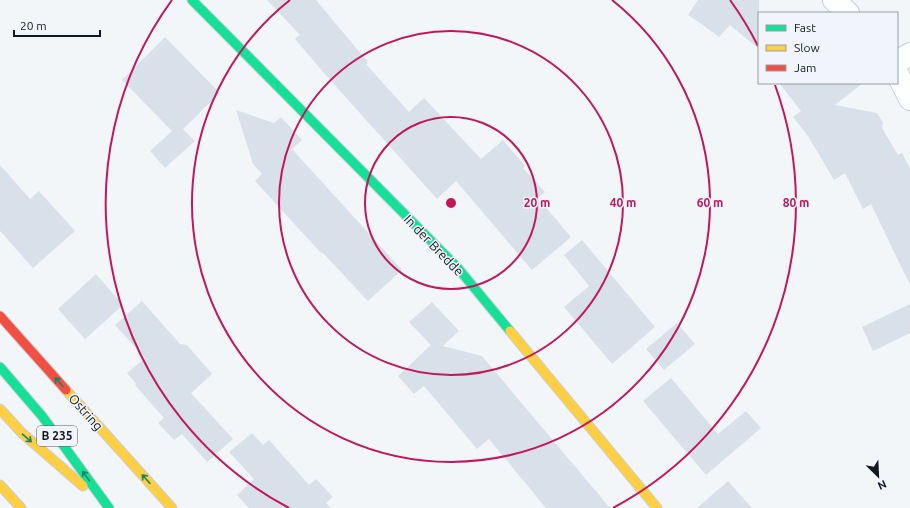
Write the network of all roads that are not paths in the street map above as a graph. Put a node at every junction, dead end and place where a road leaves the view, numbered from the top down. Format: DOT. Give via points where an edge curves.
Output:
graph roads {
  1 [pos="192,0"];
  2 [pos="834,0"];
  3 [pos="847,12"];
  4 [pos="910,54"];
  5 [pos="898,61"];
  6 [pos="898,75"];
  7 [pos="910,99"];
  8 [pos="0,316"];
  9 [pos="0,367"];
  10 [pos="0,409"];
  11 [pos="0,485"];
  12 [pos="21,508"];
  13 [pos="109,508"];
  14 [pos="172,508"];
  15 [pos="657,508"];
  1 -- 15 [label="street, In der Bredde" via="457,267"];
  2 -- 3 [label="street"];
  4 -- 5 [label="street"];
  6 -- 7 [label="street"];
  14 -- 8 [label="street, Ostring, one-way"];
  13 -- 9 [label="street, B 235, one-way" via="42,416"];
  10 -- 13 [label="street, B 235, one-way" via="22,434"];
  11 -- 12 [label="street"];
}
